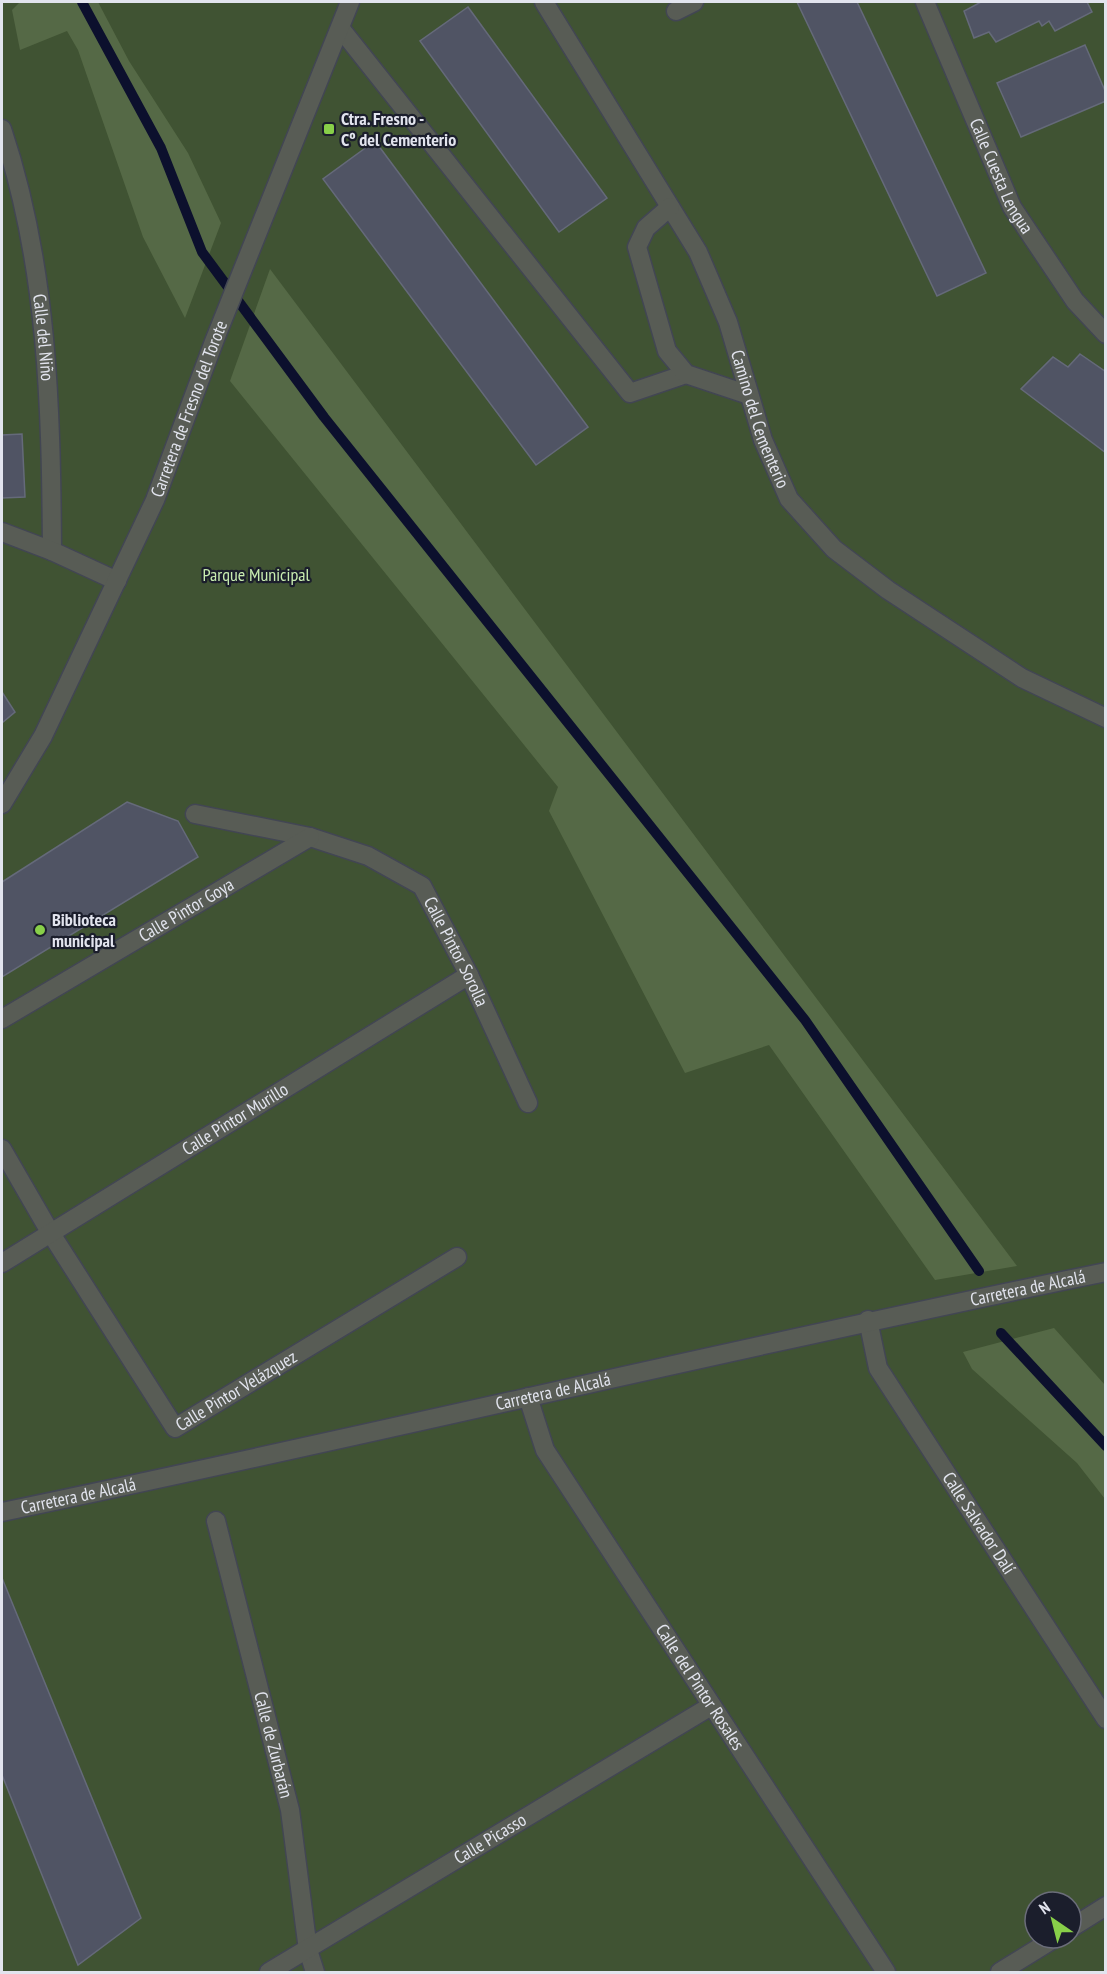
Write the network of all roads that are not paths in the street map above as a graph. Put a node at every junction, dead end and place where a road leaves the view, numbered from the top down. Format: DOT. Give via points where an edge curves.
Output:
graph roads {
  1 [pos="350,2"];
  2 [pos="544,2"];
  3 [pos="694,2"];
  4 [pos="925,2"];
  5 [pos="676,11"];
  6 [pos="341,29"];
  7 [pos="2,129"];
  8 [pos="670,207"];
  9 [pos="1106,334"];
  10 [pos="686,374"];
  11 [pos="749,395"];
  12 [pos="2,532"];
  13 [pos="52,551"];
  14 [pos="117,581"];
  15 [pos="1106,718"];
  16 [pos="2,804"];
  17 [pos="195,814"];
  18 [pos="310,837"];
  19 [pos="469,975"];
  20 [pos="2,1019"];
  21 [pos="528,1103"];
  22 [pos="2,1149"];
  23 [pos="50,1232"];
  24 [pos="458,1257"];
  25 [pos="2,1263"];
  26 [pos="1106,1272"];
  27 [pos="868,1320"];
  28 [pos="528,1397"];
  29 [pos="2,1512"];
  30 [pos="216,1521"];
  31 [pos="711,1706"];
  32 [pos="1106,1719"];
  33 [pos="1106,1906"];
  34 [pos="1083,1920"];
  35 [pos="308,1950"];
  36 [pos="1036,1950"];
  37 [pos="269,1972"];
  38 [pos="315,1972"];
  39 [pos="886,1972"];
  40 [pos="1000,1972"];
  1 -- 6 [label="street, Carretera de Fresno del Torote"];
  2 -- 8 [label="street, Camino del Cementerio"];
  3 -- 5 [label="street"];
  4 -- 9 [label="street, Calle Cuesta Lengua" via="1012,207 1075,301"];
  6 -- 10 [label="street" via="630,393"];
  6 -- 14 [label="street, Carretera de Fresno del Torote" via="215,339 155,500"];
  7 -- 13 [label="street, Calle del Niño" via="16,171 39,276 52,445"];
  8 -- 10 [label="street" via="646,228 637,248 667,351"];
  8 -- 11 [label="street, Camino del Cementerio" via="698,252 728,322"];
  10 -- 11 [label="street"];
  11 -- 15 [label="street, Camino del Cementerio" via="763,440 789,499 834,549 888,590 1022,678"];
  12 -- 13 [label="street"];
  13 -- 14 [label="street"];
  14 -- 16 [label="street, Carretera de Fresno del Torote" via="43,736"];
  17 -- 18 [label="street, Calle Pintor Sorolla"];
  18 -- 19 [label="street, Calle Pintor Sorolla" via="368,856 422,886"];
  18 -- 20 [label="street, Calle Pintor Goya"];
  19 -- 21 [label="street, Calle Pintor Sorolla"];
  19 -- 23 [label="street, Calle Pintor Murillo"];
  22 -- 23 [label="street, Calle Pintor Velázquez"];
  23 -- 24 [label="street, Calle Pintor Velázquez" via="175,1428"];
  23 -- 25 [label="street, Calle Pintor Murillo"];
  26 -- 27 [label="street, Carretera de Alcalá"];
  27 -- 28 [label="street, Carretera de Alcalá"];
  27 -- 32 [label="street, Calle Salvador Dalí" via="878,1368"];
  28 -- 29 [label="street, Carretera de Alcalá"];
  28 -- 31 [label="street, Calle del Pintor Rosales" via="544,1450"];
  30 -- 35 [label="street, Calle de Zurbarán" via="290,1810"];
  31 -- 35 [label="street, Calle Picasso"];
  31 -- 39 [label="street, Calle del Pintor Rosales"];
  33 -- 34 [label="street"];
  35 -- 37 [label="street, Calle Picasso"];
  35 -- 38 [label="street, Calle de Zurbarán"];
  36 -- 40 [label="street"];
}
